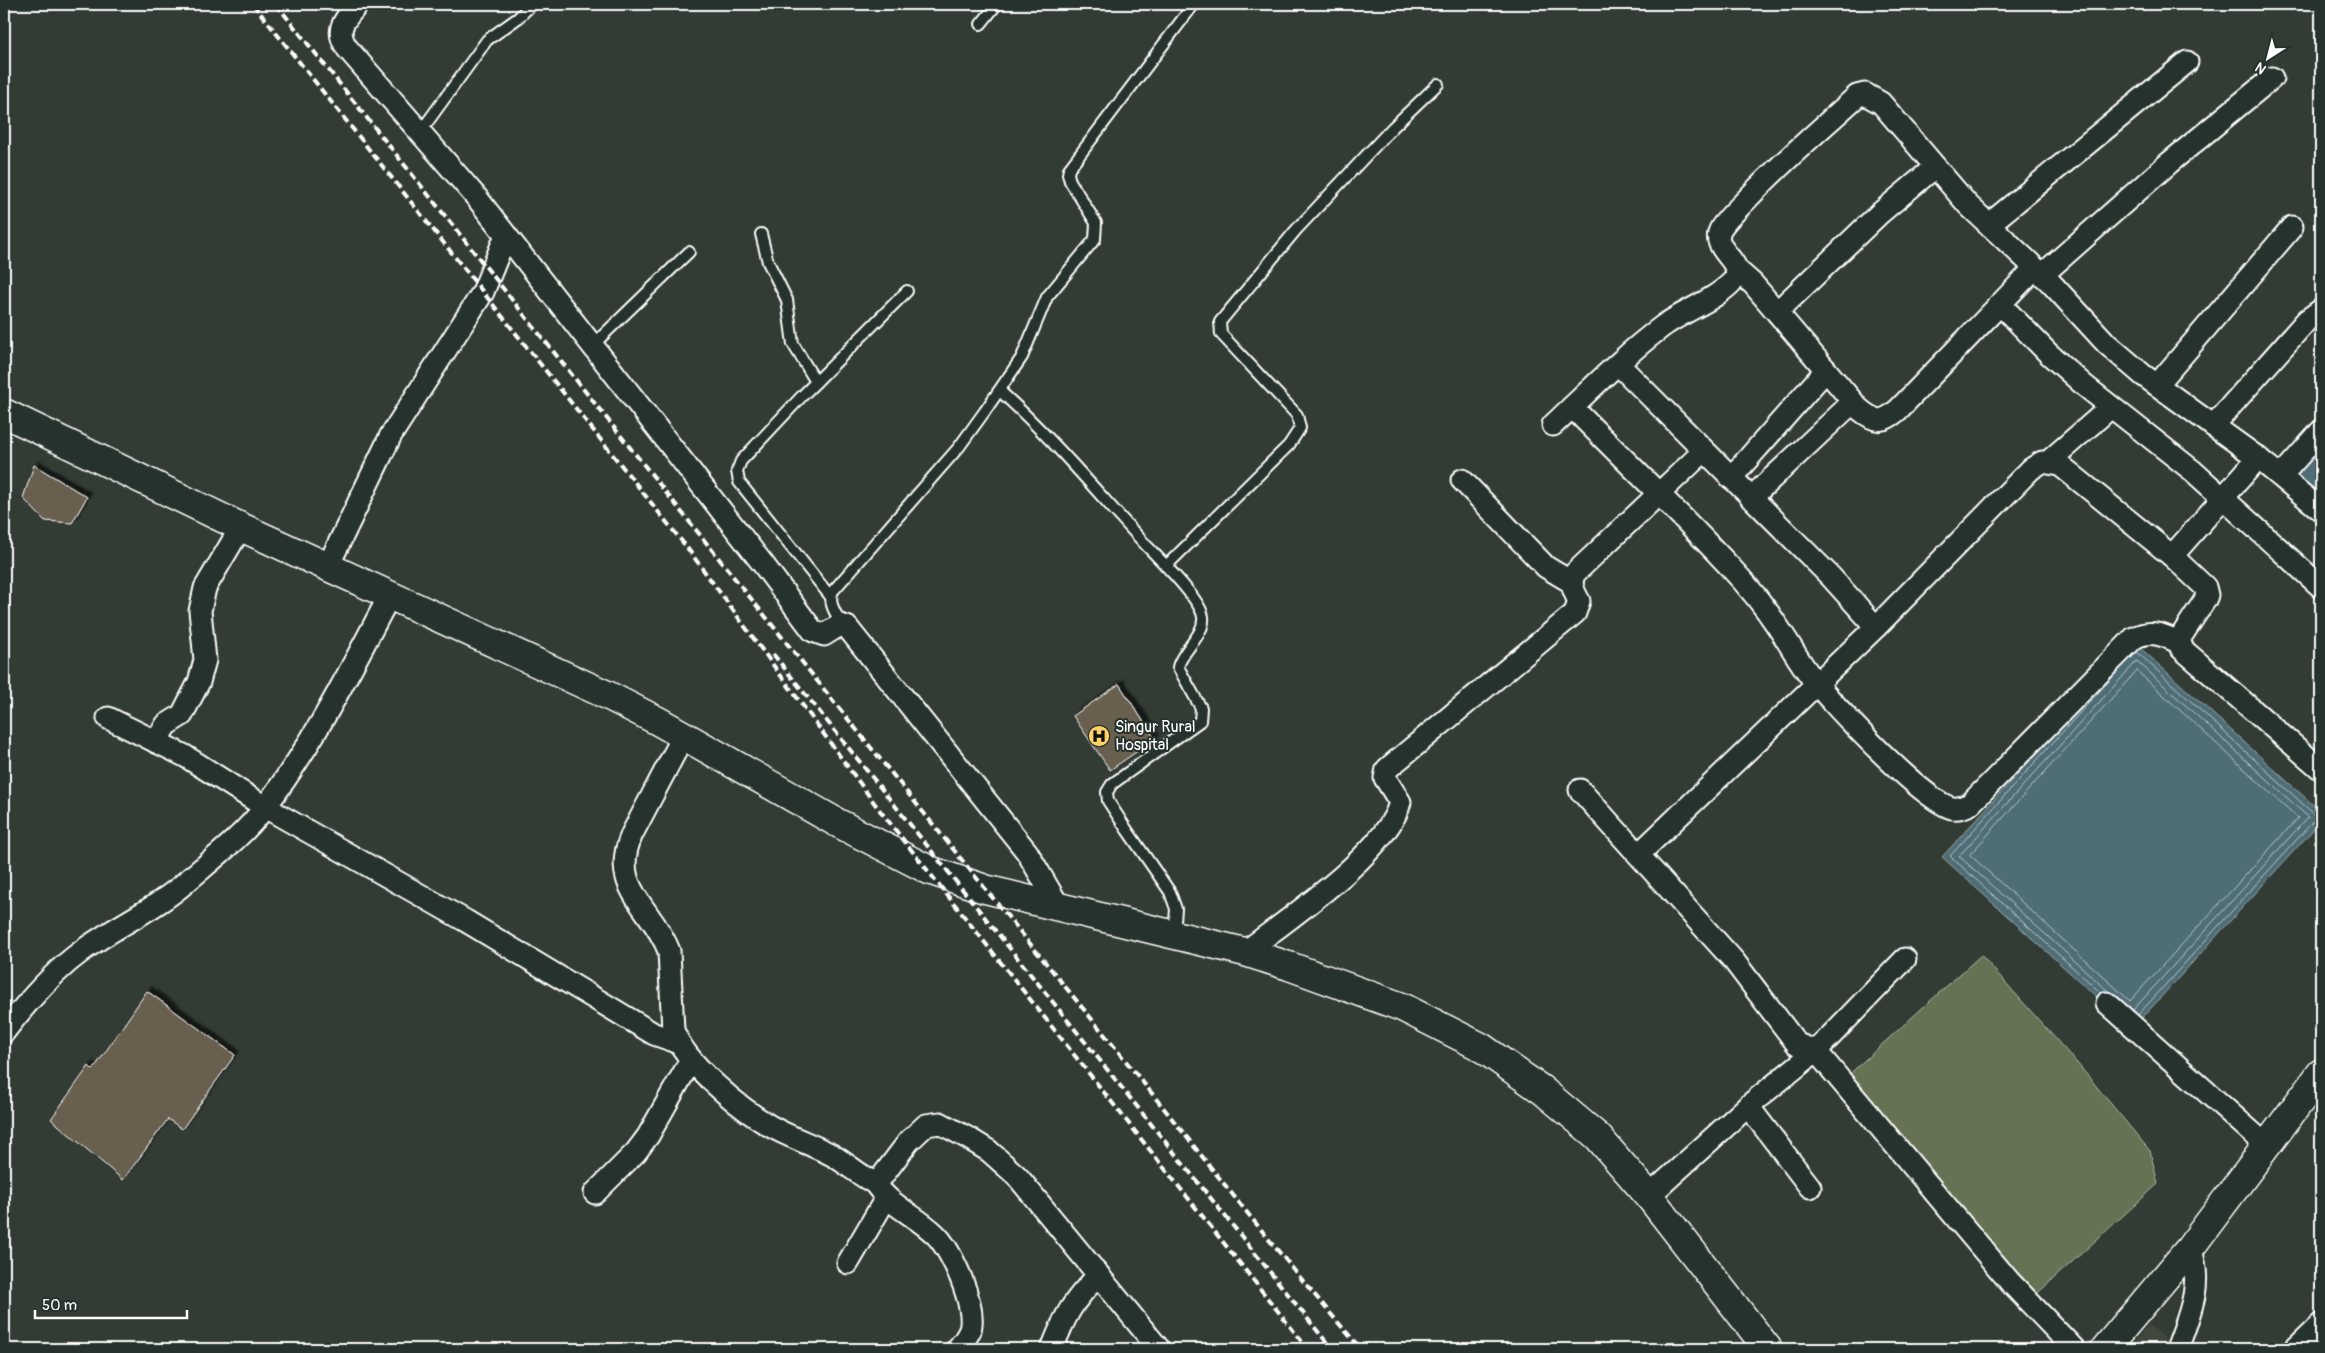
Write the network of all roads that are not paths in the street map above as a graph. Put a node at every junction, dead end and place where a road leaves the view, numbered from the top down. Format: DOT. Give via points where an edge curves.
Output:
graph roads {
  1 [pos="358,4"];
  2 [pos="532,4"];
  3 [pos="997,4"];
  4 [pos="1194,4"];
  5 [pos="980,24"];
  6 [pos="2187,62"];
  7 [pos="2272,78"];
  8 [pos="1438,84"];
  9 [pos="421,131"];
  10 [pos="1935,167"];
  11 [pos="1988,225"];
  12 [pos="2292,227"];
  13 [pos="762,234"];
  14 [pos="506,235"];
  15 [pos="689,252"];
  16 [pos="1737,270"];
  17 [pos="2039,272"];
  18 [pos="906,291"];
  19 [pos="2000,304"];
  20 [pos="2321,310"];
  21 [pos="1777,312"];
  22 [pos="592,346"];
  23 [pos="1618,364"];
  24 [pos="1826,370"];
  25 [pos="816,382"];
  26 [pos="2157,385"];
  27 [pos="1000,390"];
  28 [pos="1853,402"];
  29 [pos="1572,407"];
  30 [pos="2111,407"];
  31 [pos="4,413"];
  32 [pos="1552,425"];
  33 [pos="2213,426"];
  34 [pos="2321,431"];
  35 [pos="1704,451"];
  36 [pos="2258,458"];
  37 [pos="2048,462"];
  38 [pos="2281,476"];
  39 [pos="1731,478"];
  40 [pos="1462,480"];
  41 [pos="1659,495"];
  42 [pos="2224,497"];
  43 [pos="1752,498"];
  44 [pos="2321,510"];
  45 [pos="241,527"];
  46 [pos="2172,556"];
  47 [pos="328,566"];
  48 [pos="1166,566"];
  49 [pos="1571,582"];
  50 [pos="2321,587"];
  51 [pos="390,595"];
  52 [pos="830,596"];
  53 [pos="842,625"];
  54 [pos="1876,627"];
  55 [pos="2180,643"];
  56 [pos="1816,684"];
  57 [pos="108,718"];
  58 [pos="684,735"];
  59 [pos="156,742"];
  60 [pos="2321,769"];
  61 [pos="1580,790"];
  62 [pos="265,807"];
  63 [pos="1639,854"];
  64 [pos="1058,905"];
  65 [pos="1174,935"];
  66 [pos="1245,952"];
  67 [pos="1905,959"];
  68 [pos="2107,1003"];
  69 [pos="4,1032"];
  70 [pos="677,1042"];
  71 [pos="1816,1051"];
  72 [pos="691,1060"];
  73 [pos="2318,1084"];
  74 [pos="1748,1106"];
  75 [pos="2266,1145"];
  76 [pos="1810,1187"];
  77 [pos="880,1190"];
  78 [pos="595,1193"];
  79 [pos="1649,1196"];
  80 [pos="2190,1248"];
  81 [pos="848,1263"];
  82 [pos="1099,1275"];
  83 [pos="2321,1324"];
  84 [pos="957,1349"];
  85 [pos="1052,1349"];
  86 [pos="1159,1349"];
  87 [pos="1768,1349"];
  88 [pos="2074,1349"];
  89 [pos="2105,1349"];
  90 [pos="2177,1349"];
  91 [pos="2295,1349"];
  1 -- 9 [label="street" via="342,24 343,41"];
  2 -- 9 [label="lane" via="487,40"];
  3 -- 5 [label="lane"];
  4 -- 27 [label="lane" via="1069,169 1070,181 1096,223 1095,239 1047,297 1026,350"];
  6 -- 11 [label="street"];
  7 -- 17 [label="street"];
  8 -- 48 [label="lane" via="1302,223 1220,322 1221,334 1297,415 1300,428 1290,445"];
  9 -- 14 [label="street"];
  10 -- 11 [label="street"];
  10 -- 16 [label="street" via="1881,103 1870,95 1857,96 1766,179 1722,226 1718,242"];
  10 -- 21 [label="street" via="1879,214"];
  11 -- 17 [label="street"];
  12 -- 26 [label="street"];
  13 -- 25 [label="lane" via="768,262 786,300 793,344"];
  14 -- 22 [label="street"];
  14 -- 47 [label="street" via="483,292 391,435"];
  15 -- 22 [label="lane"];
  16 -- 21 [label="street" via="1750,280"];
  16 -- 23 [label="street" via="1730,283 1662,327"];
  17 -- 19 [label="street"];
  17 -- 26 [label="street" via="2106,344"];
  18 -- 25 [label="lane"];
  19 -- 28 [label="street" via="1891,416 1878,420 1866,415"];
  19 -- 30 [label="street" via="2048,353"];
  20 -- 33 [label="street" via="2307,320"];
  21 -- 24 [label="street"];
  22 -- 53 [label="street" via="813,631 824,635"];
  23 -- 29 [label="street"];
  23 -- 35 [label="street"];
  24 -- 28 [label="street"];
  24 -- 39 [label="street"];
  25 -- 52 [label="lane" via="741,461 736,472 739,482"];
  26 -- 33 [label="street"];
  27 -- 48 [label="lane" via="1051,438"];
  27 -- 52 [label="lane" via="959,447"];
  28 -- 43 [label="street"];
  29 -- 32 [label="street"];
  29 -- 41 [label="street"];
  30 -- 37 [label="street"];
  30 -- 42 [label="street"];
  31 -- 45 [label="main road"];
  33 -- 36 [label="street"];
  34 -- 38 [label="street"];
  35 -- 39 [label="street"];
  35 -- 41 [label="street"];
  36 -- 38 [label="street"];
  36 -- 42 [label="street"];
  37 -- 46 [label="street" via="2060,465"];
  37 -- 54 [label="street" via="2036,464"];
  38 -- 44 [label="street"];
  39 -- 43 [label="street"];
  40 -- 49 [label="street" via="1546,567"];
  41 -- 49 [label="street" via="1575,573"];
  41 -- 56 [label="street" via="1747,586"];
  42 -- 46 [label="street"];
  42 -- 50 [label="street"];
  43 -- 54 [label="street"];
  45 -- 47 [label="main road"];
  45 -- 59 [label="street" via="205,588 200,611 205,660 199,682 182,715 166,725"];
  46 -- 55 [label="street" via="2205,587 2207,596"];
  47 -- 51 [label="main road"];
  48 -- 65 [label="lane" via="1203,615 1202,626 1178,667 1201,708 1202,717 1196,725 1112,784 1106,796 1170,892 1176,909"];
  49 -- 66 [label="street" via="1579,601 1574,613 1387,770 1385,778 1400,802 1371,850"];
  51 -- 58 [label="main road" via="606,695"];
  51 -- 62 [label="street" via="304,750"];
  52 -- 53 [label="lane"];
  53 -- 64 [label="street" via="847,627 993,807 1027,852"];
  54 -- 56 [label="street"];
  55 -- 56 [label="street" via="2151,633 2134,638 1970,804 1961,808 1942,804 1914,781 1872,744"];
  55 -- 60 [label="street" via="2184,651"];
  56 -- 63 [label="street"];
  57 -- 59 [label="street"];
  58 -- 64 [label="main road" via="836,822 928,870 985,889"];
  58 -- 70 [label="street" via="629,840 624,867 631,888 669,951 673,1030"];
  59 -- 62 [label="street" via="208,770"];
  61 -- 63 [label="street"];
  62 -- 69 [label="street" via="166,899 82,951 58,971"];
  62 -- 70 [label="street" via="466,921 647,1030"];
  63 -- 71 [label="street" via="1734,961 1797,1044"];
  64 -- 65 [label="main road"];
  65 -- 66 [label="main road"];
  66 -- 79 [label="main road" via="1371,994 1429,1019 1481,1047 1582,1121"];
  67 -- 71 [label="street"];
  68 -- 75 [label="street"];
  70 -- 72 [label="street"];
  71 -- 74 [label="street"];
  71 -- 88 [label="street" via="2010,1282"];
  72 -- 77 [label="street" via="760,1120 831,1155"];
  72 -- 78 [label="street" via="648,1136"];
  73 -- 75 [label="main road"];
  74 -- 76 [label="street"];
  74 -- 79 [label="street"];
  75 -- 80 [label="main road"];
  77 -- 81 [label="street"];
  77 -- 82 [label="street" via="878,1182 917,1132 935,1122 946,1126 989,1151 1017,1176"];
  77 -- 84 [label="street" via="936,1234 954,1262 965,1290 971,1321 966,1338"];
  79 -- 87 [label="main road"];
  80 -- 89 [label="main road"];
  80 -- 90 [label="street" via="2197,1268 2196,1288"];
  82 -- 85 [label="street" via="1073,1302"];
  82 -- 86 [label="street"];
  83 -- 91 [label="street"];
}
